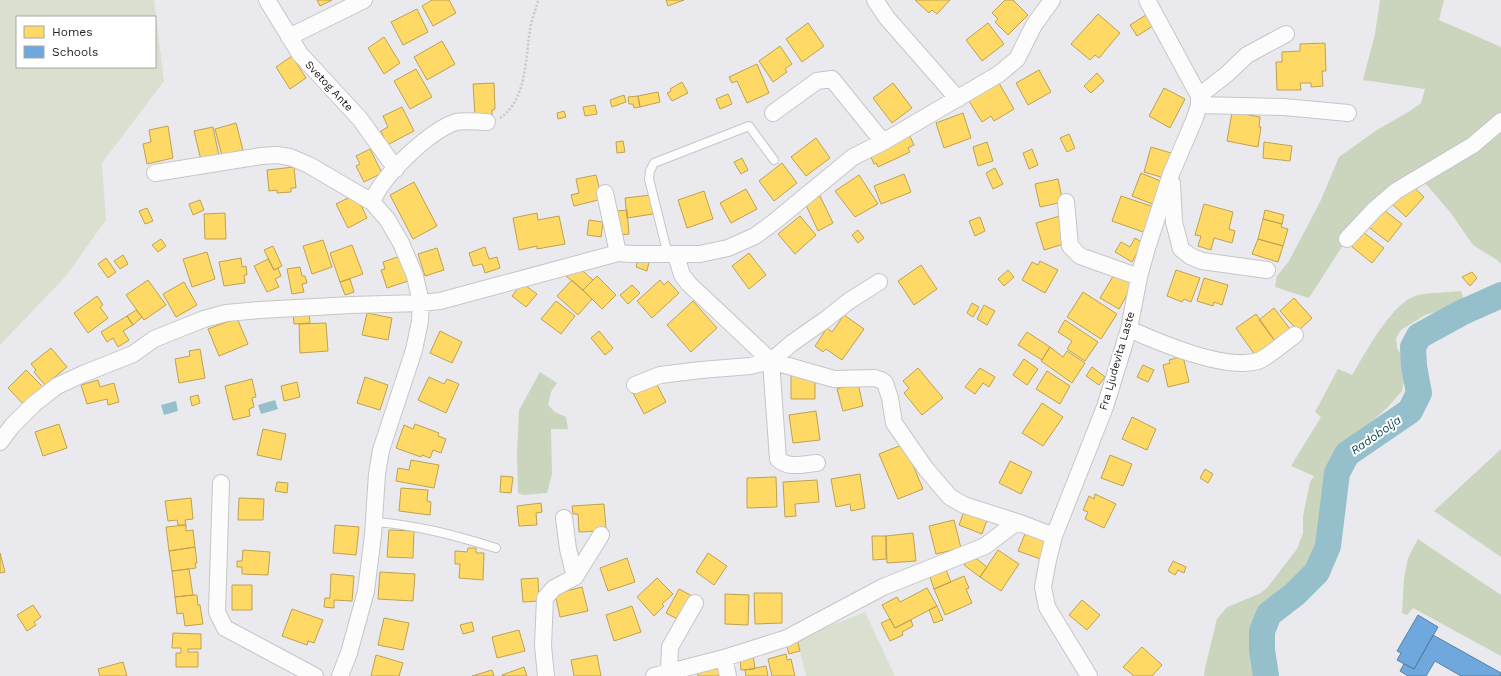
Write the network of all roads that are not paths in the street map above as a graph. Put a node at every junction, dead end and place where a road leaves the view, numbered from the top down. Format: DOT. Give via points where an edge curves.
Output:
graph roads {
  1 [pos="267,0"];
  2 [pos="364,0"];
  3 [pos="875,0"];
  4 [pos="1052,0"];
  5 [pos="1147,0"];
  6 [pos="1286,34"];
  7 [pos="289,37"];
  8 [pos="958,98"];
  9 [pos="1199,101"];
  10 [pos="773,114"];
  11 [pos="1348,114"];
  12 [pos="1501,121"];
  13 [pos="487,122"];
  14 [pos="883,142"];
  15 [pos="774,160"];
  16 [pos="396,168"];
  17 [pos="155,173"];
  18 [pos="1171,174"];
  19 [pos="605,192"];
  20 [pos="372,202"];
  21 [pos="1066,202"];
  22 [pos="1347,239"];
  23 [pos="618,253"];
  24 [pos="672,255"];
  25 [pos="1267,270"];
  26 [pos="1139,277"];
  27 [pos="878,282"];
  28 [pos="421,303"];
  29 [pos="1129,330"];
  30 [pos="1295,335"];
  31 [pos="772,361"];
  32 [pos="635,384"];
  33 [pos="0,442"];
  34 [pos="817,463"];
  35 [pos="221,483"];
  36 [pos="564,518"];
  37 [pos="374,522"];
  38 [pos="1017,522"];
  39 [pos="601,535"];
  40 [pos="1054,536"];
  41 [pos="496,548"];
  42 [pos="575,577"];
  43 [pos="695,603"];
  44 [pos="724,658"];
  45 [pos="659,675"];
  46 [pos="315,676"];
  47 [pos="340,676"];
  48 [pos="546,676"];
  49 [pos="728,676"];
  50 [pos="1089,676"];
  1 -- 7 [label="street, Svetog Ante"];
  2 -- 7 [label="street"];
  3 -- 8 [label="street" via="887,18"];
  4 -- 8 [label="street" via="1009,67"];
  5 -- 9 [label="street"];
  6 -- 9 [label="street" via="1247,55"];
  7 -- 16 [label="street, Svetog Ante" via="312,68 360,119"];
  8 -- 14 [label="street"];
  9 -- 11 [label="street"];
  9 -- 18 [label="street, Fra Ljudevita Laste" via="1195,118"];
  10 -- 14 [label="street" via="817,81 832,79"];
  12 -- 22 [label="street" via="1473,145 1396,191 1374,209"];
  13 -- 16 [label="street" via="457,122 443,128 406,156"];
  14 -- 24 [label="street" via="853,157 755,236 728,248 700,254"];
  15 -- 24 [label="lane" via="749,126 654,163 649,179"];
  16 -- 20 [label="street" via="376,192"];
  17 -- 20 [label="street" via="277,155 309,165"];
  18 -- 25 [label="street" via="1174,222 1181,249 1202,261"];
  18 -- 26 [label="street, Fra Ljudevita Laste"];
  19 -- 23 [label="street"];
  20 -- 28 [label="street" via="388,219 401,243 415,276"];
  21 -- 26 [label="street" via="1070,246 1080,256"];
  23 -- 24 [label="street"];
  23 -- 28 [label="street" via="440,301"];
  24 -- 31 [label="street" via="689,284"];
  26 -- 29 [label="street, Fra Ljudevita Laste"];
  27 -- 31 [label="street" via="792,343"];
  28 -- 33 [label="street" via="260,310 226,313 204,319 154,339 133,354 57,386 28,410"];
  28 -- 37 [label="street" via="414,350 381,450"];
  29 -- 30 [label="street" via="1175,349 1217,361 1246,364 1259,361"];
  29 -- 40 [label="street, Fra Ljudevita Laste" via="1105,407"];
  31 -- 32 [label="street" via="750,366 660,375"];
  31 -- 34 [label="street" via="778,459 788,465"];
  31 -- 38 [label="street" via="834,379 875,378 886,383 894,423 950,498 964,506"];
  35 -- 46 [label="street" via="218,612 225,628"];
  36 -- 42 [label="street"];
  37 -- 41 [label="lane" via="404,524"];
  37 -- 47 [label="street" via="366,591"];
  38 -- 40 [label="street"];
  38 -- 44 [label="street" via="985,546 883,587 787,638"];
  39 -- 42 [label="street"];
  40 -- 50 [label="street, Fra Ljudevita Laste" via="1043,587 1047,607"];
  42 -- 48 [label="street" via="554,588 545,598 543,646"];
  43 -- 45 [label="street" via="670,647"];
  44 -- 45 [label="street"];
  44 -- 49 [label="street"];
}
